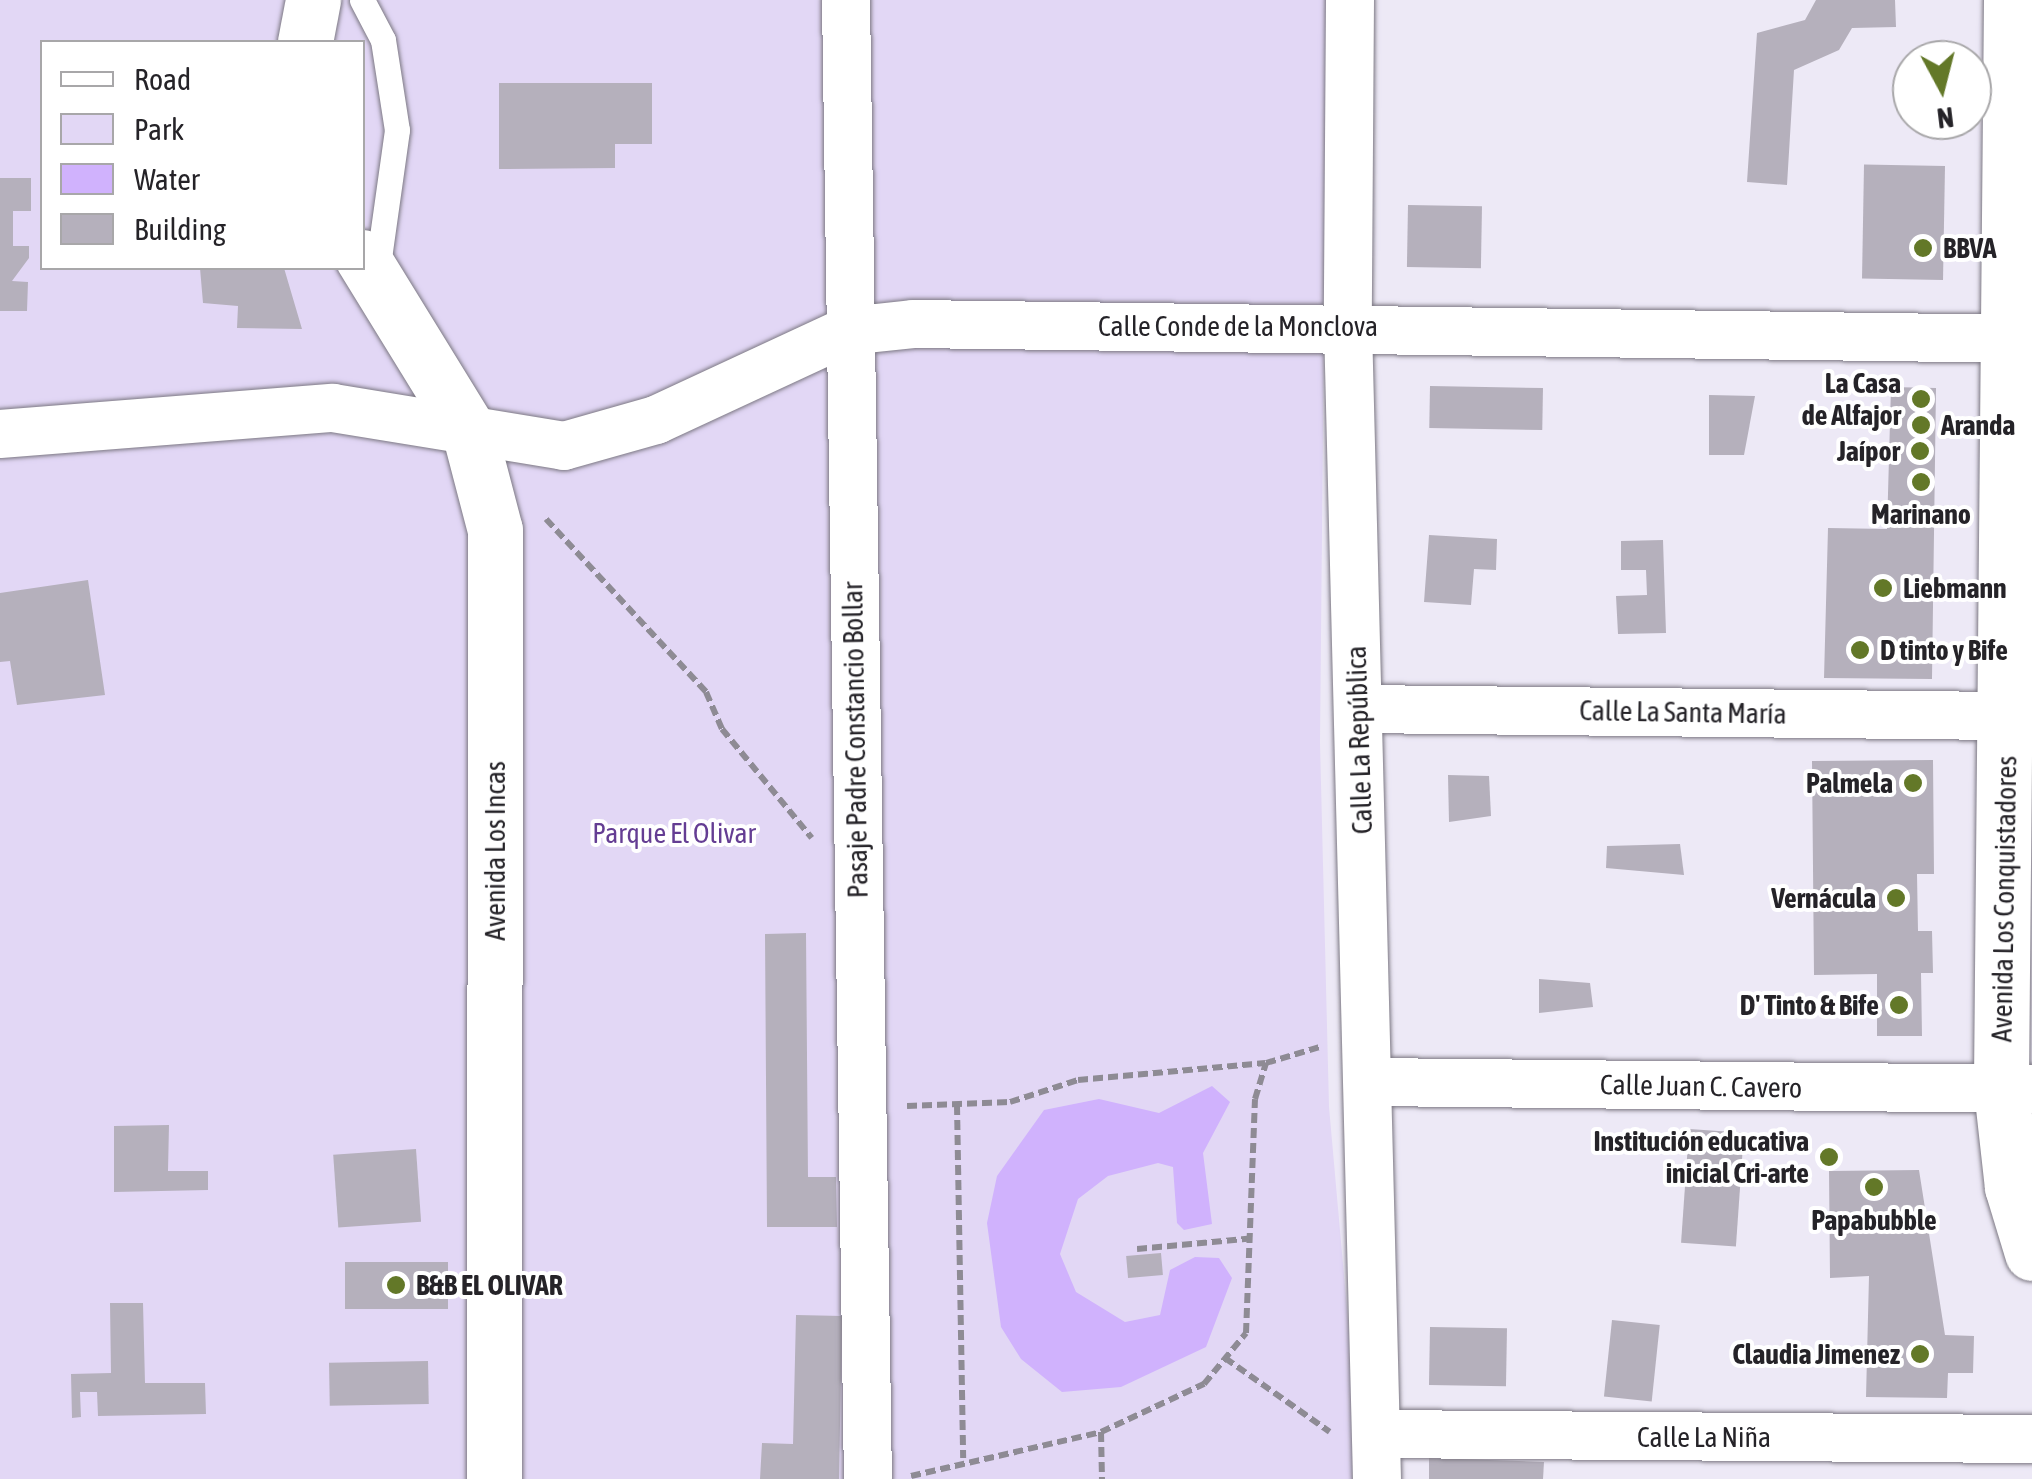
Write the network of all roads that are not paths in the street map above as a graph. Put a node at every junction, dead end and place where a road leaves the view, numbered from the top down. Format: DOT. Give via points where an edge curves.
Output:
graph roads {
  1 [pos="313,0"];
  2 [pos="362,0"];
  3 [pos="846,0"];
  4 [pos="1350,0"];
  5 [pos="2010,0"];
  6 [pos="305,40"];
  7 [pos="369,269"];
  8 [pos="1348,326"];
  9 [pos="848,331"];
  10 [pos="2021,338"];
  11 [pos="469,431"];
  12 [pos="0,434"];
  13 [pos="1358,709"];
  14 [pos="2007,716"];
  15 [pos="1369,1063"];
  16 [pos="2016,1089"];
  17 [pos="2032,1253"];
  18 [pos="2032,1439"];
  19 [pos="1376,1455"];
  20 [pos="494,1479"];
  21 [pos="868,1479"];
  1 -- 6 [label="street"];
  2 -- 7 [label="lane" via="383,40 397,130"];
  3 -- 9 [label="street, Pasaje Padre Constancio Bollar"];
  4 -- 8 [label="street, Calle La República"];
  5 -- 10 [label="street, Avenida Los Conquistadores"];
  7 -- 11 [label="street, Avenida Los Incas"];
  8 -- 9 [label="street, Calle Conde de la Monclova"];
  8 -- 10 [label="street, Calle Conde de la Monclova"];
  8 -- 13 [label="street, Calle La República"];
  9 -- 11 [label="street, Calle Conde de la Monclova" via="588,443 536,447"];
  9 -- 21 [label="street, Pasaje Padre Constancio Bollar"];
  10 -- 14 [label="street, Avenida Los Conquistadores"];
  11 -- 12 [label="street, Calle Conde de la Monclova" via="333,408"];
  11 -- 20 [label="street, Avenida Los Incas" via="494,530"];
  13 -- 14 [label="street, Calle La Santa María"];
  13 -- 15 [label="street, Calle La República"];
  14 -- 16 [label="street, Avenida Los Conquistadores"];
  15 -- 16 [label="street, Calle Juan C. Cavero"];
  15 -- 19 [label="street, Calle La República"];
  16 -- 17 [label="street, Avenida Los Conquistadores" via="2012,1187"];
  18 -- 19 [label="street, Calle La Niña"];
}
